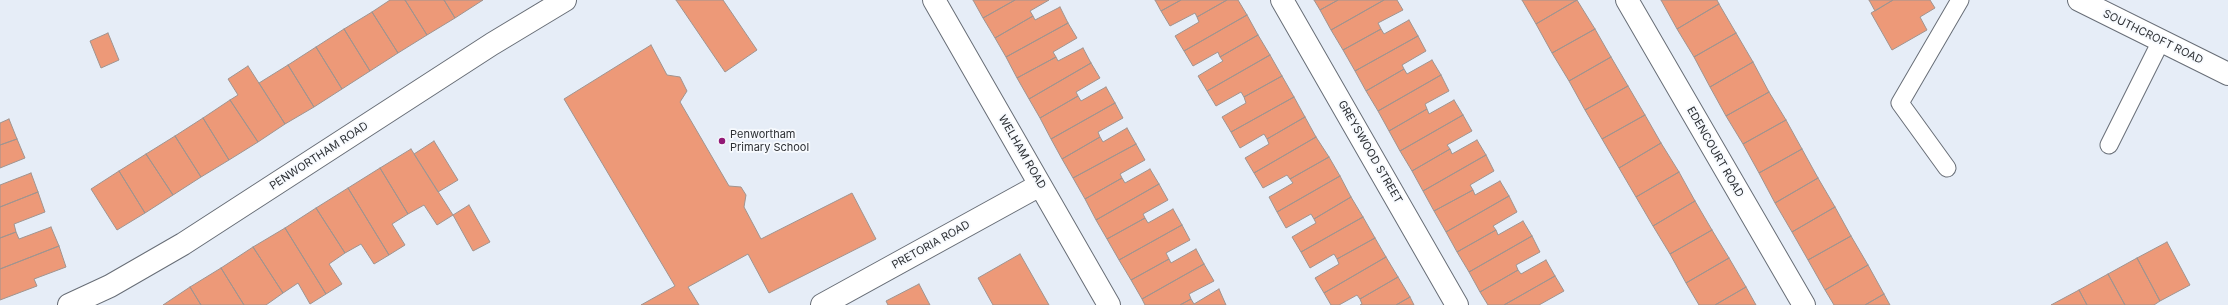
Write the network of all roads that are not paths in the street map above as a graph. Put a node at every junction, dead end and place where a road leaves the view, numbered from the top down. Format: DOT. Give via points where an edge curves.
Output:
graph roads {
  1 [pos="565,0"];
  2 [pos="934,0"];
  3 [pos="1282,0"];
  4 [pos="1626,0"];
  5 [pos="1960,0"];
  6 [pos="2078,0"];
  7 [pos="2161,41"];
  8 [pos="2228,74"];
  9 [pos="2108,145"];
  10 [pos="1947,168"];
  11 [pos="1040,185"];
  12 [pos="71,305"];
  13 [pos="822,305"];
  14 [pos="1109,305"];
  15 [pos="1457,305"];
  16 [pos="1804,305"];
  1 -- 12 [label="street, PENWORTHAM ROAD" via="492,44 183,244"];
  2 -- 11 [label="street, WELHAM ROAD"];
  3 -- 15 [label="street, GREYSWOOD STREET"];
  4 -- 16 [label="street, EDENCOURT ROAD"];
  5 -- 10 [label="lane" via="1900,103"];
  6 -- 7 [label="street, SOUTHCROFT ROAD"];
  7 -- 8 [label="street, SOUTHCROFT ROAD"];
  7 -- 9 [label="lane"];
  11 -- 13 [label="street, PRETORIA ROAD"];
  11 -- 14 [label="street, WELHAM ROAD"];
}
